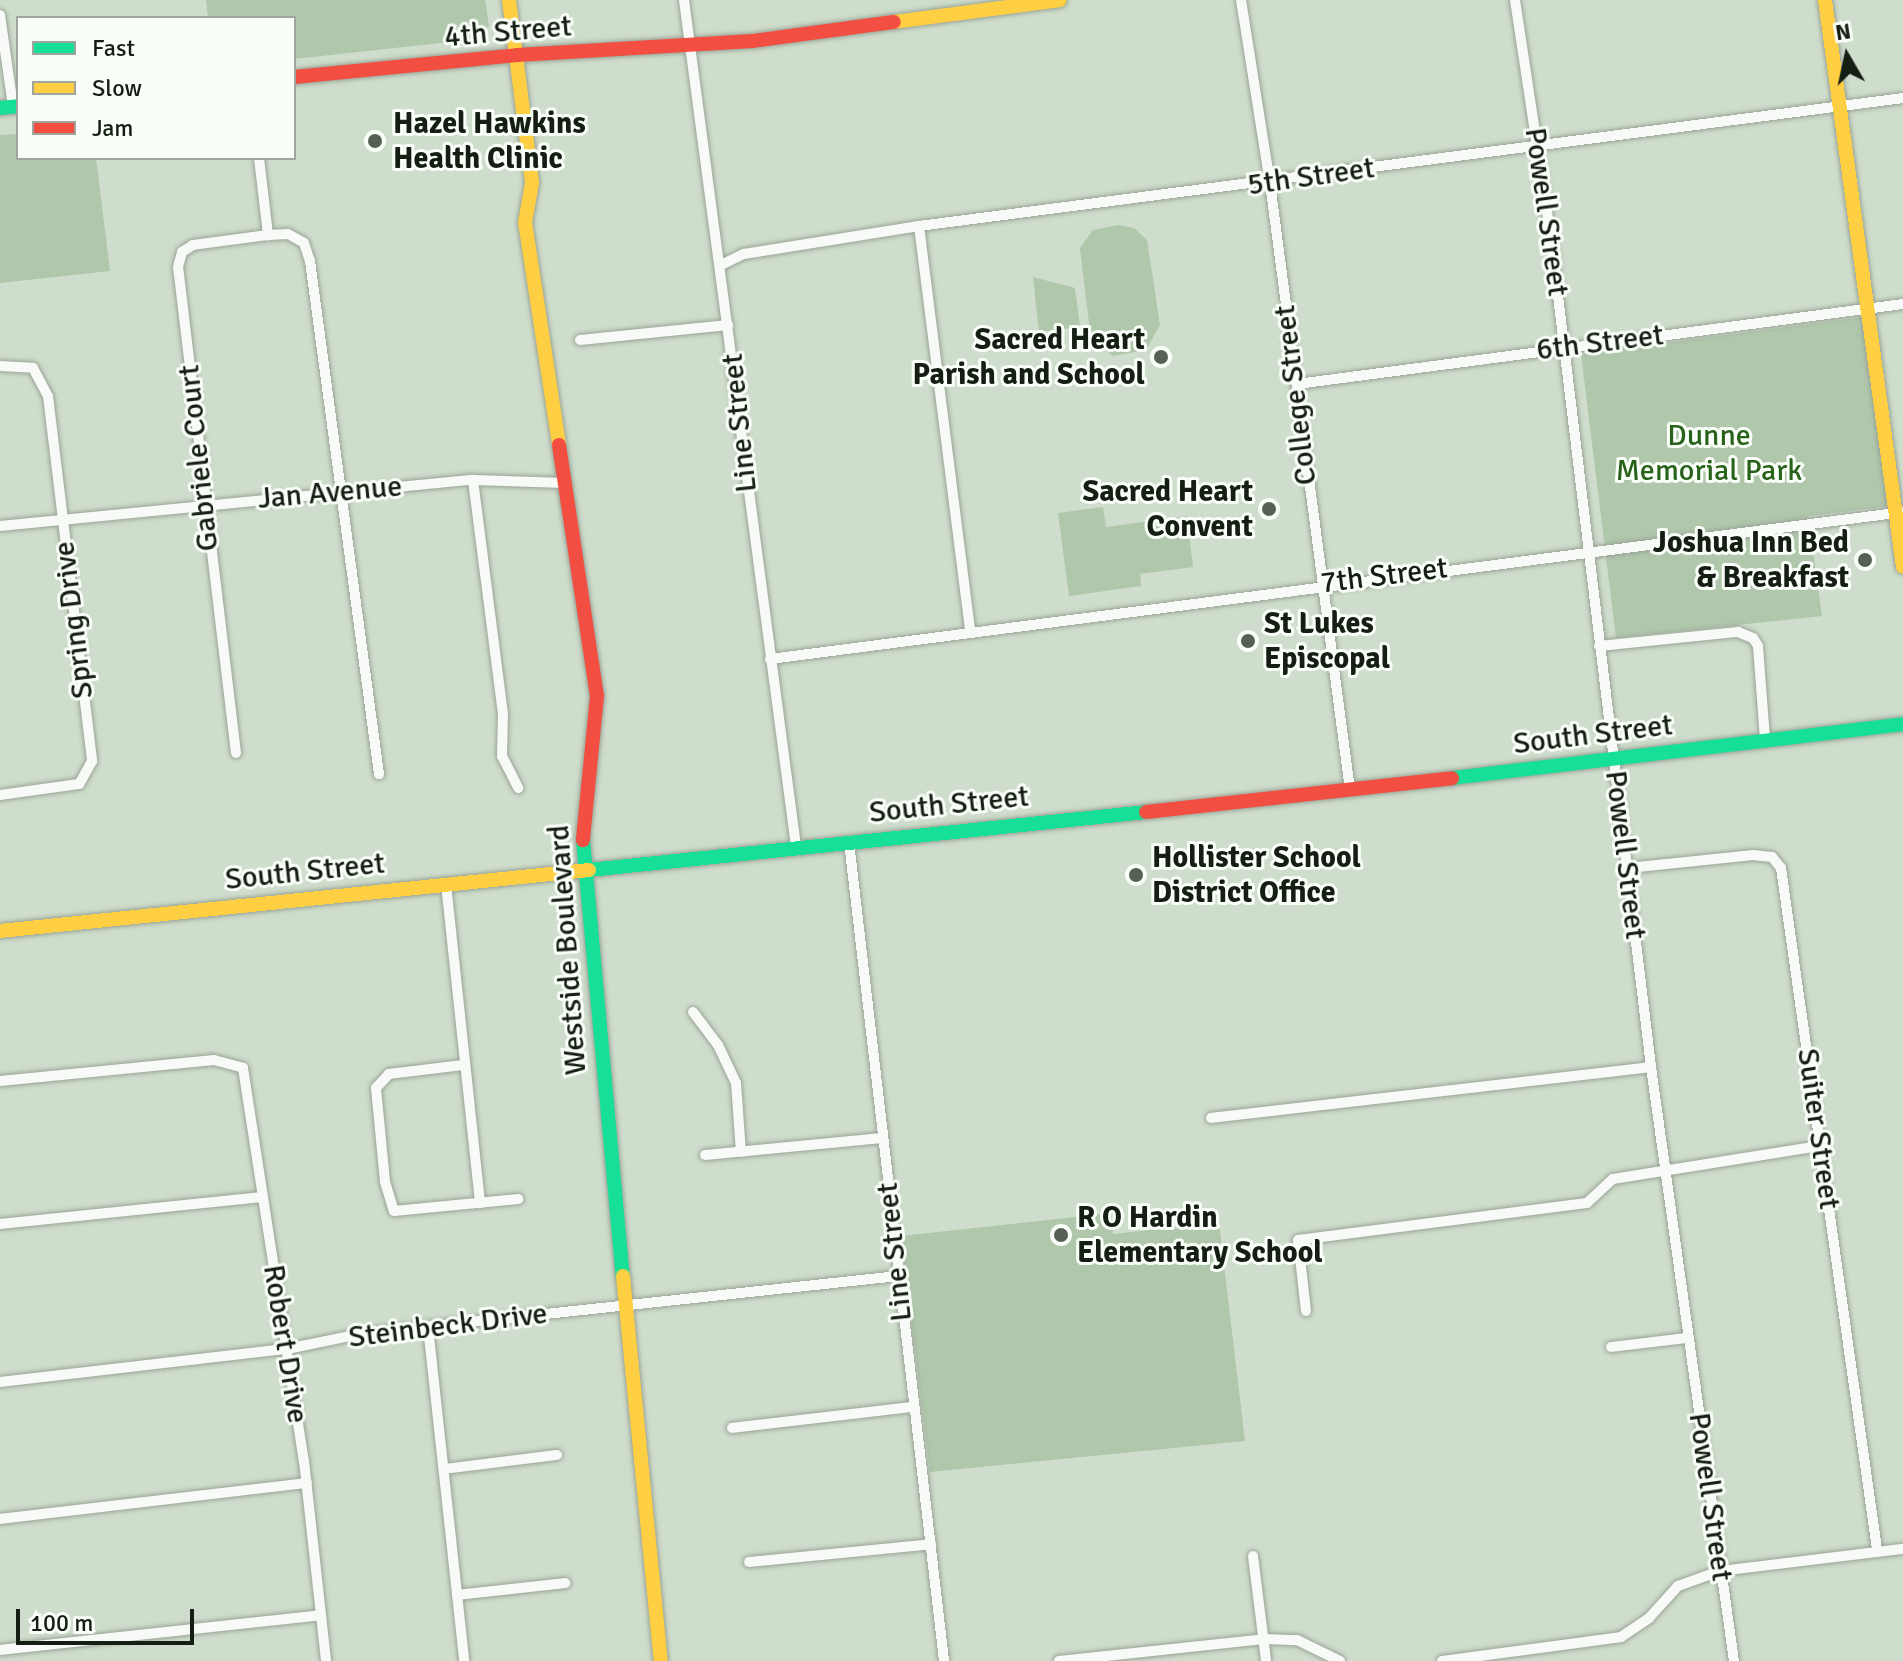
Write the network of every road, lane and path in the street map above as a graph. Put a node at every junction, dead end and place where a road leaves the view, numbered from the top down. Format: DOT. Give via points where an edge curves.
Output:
graph roads {
  1 [pos="509,0"];
  2 [pos="684,0"];
  3 [pos="1060,0"];
  4 [pos="1241,0"];
  5 [pos="1515,0"];
  6 [pos="1825,0"];
  7 [pos="1028,2"];
  8 [pos="0,15"];
  9 [pos="690,46"];
  10 [pos="517,55"];
  11 [pos="296,77"];
  12 [pos="1903,98"];
  13 [pos="10,106"];
  14 [pos="1840,106"];
  15 [pos="1537,145"];
  16 [pos="259,160"];
  17 [pos="1270,183"];
  18 [pos="919,226"];
  19 [pos="268,235"];
  20 [pos="721,265"];
  21 [pos="1903,304"];
  22 [pos="1869,308"];
  23 [pos="728,325"];
  24 [pos="580,340"];
  25 [pos="1565,347"];
  26 [pos="0,366"];
  27 [pos="1297,384"];
  28 [pos="473,480"];
  29 [pos="565,483"];
  30 [pos="341,491"];
  31 [pos="203,505"];
  32 [pos="1899,512"];
  33 [pos="63,519"];
  34 [pos="0,526"];
  35 [pos="1588,550"];
  36 [pos="1903,567"];
  37 [pos="1322,584"];
  38 [pos="970,632"];
  39 [pos="1599,646"];
  40 [pos="770,659"];
  41 [pos="1903,724"];
  42 [pos="1765,739"];
  43 [pos="236,753"];
  44 [pos="1613,759"];
  45 [pos="379,774"];
  46 [pos="518,788"];
  47 [pos="1350,790"];
  48 [pos="0,795"];
  49 [pos="849,842"];
  50 [pos="796,846"];
  51 [pos="583,867"];
  52 [pos="1628,868"];
  53 [pos="446,884"];
  54 [pos="0,931"];
  55 [pos="693,1012"];
  56 [pos="463,1065"];
  57 [pos="1651,1067"];
  58 [pos="0,1081"];
  59 [pos="1211,1118"];
  60 [pos="882,1138"];
  61 [pos="1820,1146"];
  62 [pos="741,1152"];
  63 [pos="705,1155"];
  64 [pos="1664,1167"];
  65 [pos="260,1197"];
  66 [pos="518,1199"];
  67 [pos="480,1203"];
  68 [pos="0,1224"];
  69 [pos="898,1276"];
  70 [pos="623,1306"];
  71 [pos="1306,1311"];
  72 [pos="428,1327"];
  73 [pos="1687,1338"];
  74 [pos="1611,1347"];
  75 [pos="287,1349"];
  76 [pos="0,1382"];
  77 [pos="911,1407"];
  78 [pos="732,1428"];
  79 [pos="557,1455"];
  80 [pos="444,1469"];
  81 [pos="307,1483"];
  82 [pos="0,1519"];
  83 [pos="931,1544"];
  84 [pos="1877,1549"];
  85 [pos="1903,1549"];
  86 [pos="1253,1556"];
  87 [pos="749,1562"];
  88 [pos="1720,1571"];
  89 [pos="565,1583"];
  90 [pos="457,1595"];
  91 [pos="320,1615"];
  92 [pos="1264,1639"];
  93 [pos="0,1650"];
  94 [pos="326,1661"];
  95 [pos="464,1661"];
  96 [pos="661,1661"];
  97 [pos="944,1661"];
  98 [pos="1059,1661"];
  99 [pos="1266,1661"];
  100 [pos="1340,1661"];
  101 [pos="1442,1661"];
  102 [pos="1734,1661"];
  1 -- 10 [label="street, Westside Boulevard"];
  2 -- 9 [label="street, Line Street"];
  3 -- 7 [label="street, 4th Street"];
  4 -- 17 [label="street, College Street"];
  5 -- 15 [label="street, Powell Street"];
  6 -- 14 [label="street"];
  7 -- 9 [label="street, 4th Street"];
  8 -- 13 [label="street"];
  9 -- 10 [label="street, 4th Street"];
  9 -- 20 [label="street, Line Street"];
  10 -- 11 [label="street, 4th Street"];
  10 -- 29 [label="street, Westside Boulevard" via="532,183 525,222"];
  12 -- 14 [label="street, 5th Street"];
  14 -- 15 [label="street, 5th Street"];
  14 -- 22 [label="street"];
  15 -- 17 [label="street, 5th Street"];
  15 -- 25 [label="street, Powell Street"];
  16 -- 19 [label="street"];
  17 -- 18 [label="street, 5th Street"];
  17 -- 27 [label="street, College Street"];
  18 -- 20 [label="street, 5th Street" via="744,254"];
  18 -- 38 [label="street"];
  19 -- 30 [label="street" via="288,234 304,243 310,261"];
  19 -- 31 [label="street, Gabriele Court" via="193,245 182,252 178,267"];
  20 -- 23 [label="street, Line Street"];
  21 -- 22 [label="street, 6th Street"];
  22 -- 25 [label="street, 6th Street"];
  22 -- 32 [label="street"];
  23 -- 24 [label="street"];
  23 -- 40 [label="street, Line Street"];
  25 -- 27 [label="street, 6th Street"];
  25 -- 35 [label="street, Powell Street"];
  26 -- 33 [label="street, Spring Drive" via="25,365 39,374 48,396"];
  27 -- 37 [label="street, College Street"];
  28 -- 29 [label="street, Jan Avenue"];
  28 -- 30 [label="street, Jan Avenue"];
  28 -- 46 [label="street" via="503,713 502,756"];
  29 -- 51 [label="street, Westside Boulevard" via="597,696 584,795"];
  30 -- 31 [label="street, Jan Avenue"];
  30 -- 45 [label="street"];
  31 -- 33 [label="street, Jan Avenue"];
  31 -- 43 [label="street, Gabriele Court"];
  32 -- 35 [label="street, 7th Street"];
  32 -- 36 [label="street"];
  33 -- 34 [label="street, Jan Avenue"];
  33 -- 48 [label="street, Spring Drive" via="91,770 71,786"];
  35 -- 37 [label="street, 7th Street"];
  35 -- 39 [label="street, Powell Street"];
  37 -- 38 [label="street, 7th Street"];
  37 -- 47 [label="street, College Street"];
  38 -- 40 [label="street, 7th Street"];
  39 -- 42 [label="street" via="1738,632 1753,638 1758,646"];
  39 -- 44 [label="street, Powell Street"];
  40 -- 50 [label="street, Line Street"];
  41 -- 42 [label="street, South Street"];
  42 -- 44 [label="street, South Street"];
  44 -- 47 [label="street, South Street"];
  44 -- 52 [label="street, Powell Street"];
  47 -- 49 [label="street, South Street"];
  49 -- 50 [label="street, South Street"];
  49 -- 60 [label="street, Line Street"];
  50 -- 51 [label="street, South Street"];
  51 -- 53 [label="street, South Street"];
  51 -- 70 [label="street, Westside Boulevard"];
  52 -- 57 [label="street, Powell Street"];
  52 -- 61 [label="street, Suiter Street" via="1753,855 1779,863"];
  53 -- 54 [label="street, South Street"];
  53 -- 56 [label="street"];
  55 -- 62 [label="street" via="718,1045 736,1083"];
  56 -- 67 [label="street"];
  56 -- 67 [label="street" via="389,1074 376,1088 385,1182 394,1211"];
  57 -- 59 [label="street"];
  57 -- 64 [label="street, Powell Street"];
  58 -- 65 [label="street, Robert Drive" via="237,1062 246,1072"];
  60 -- 62 [label="street"];
  60 -- 69 [label="street, Line Street"];
  61 -- 64 [label="street"];
  61 -- 84 [label="street, Suiter Street"];
  62 -- 63 [label="street"];
  64 -- 71 [label="street" via="1613,1179 1587,1203 1298,1240"];
  64 -- 73 [label="street, Powell Street"];
  65 -- 68 [label="street"];
  65 -- 75 [label="street, Robert Drive"];
  66 -- 67 [label="street"];
  69 -- 70 [label="street, Steinbeck Drive"];
  69 -- 77 [label="street, Line Street"];
  70 -- 72 [label="street, Steinbeck Drive"];
  70 -- 96 [label="street, Westside Boulevard"];
  72 -- 75 [label="street, Steinbeck Drive"];
  72 -- 80 [label="street"];
  73 -- 74 [label="street"];
  73 -- 88 [label="street, Powell Street"];
  75 -- 76 [label="street, Steinbeck Drive"];
  75 -- 81 [label="street, Robert Drive"];
  77 -- 78 [label="street"];
  77 -- 83 [label="street, Line Street"];
  79 -- 80 [label="street"];
  80 -- 90 [label="street"];
  81 -- 82 [label="street"];
  81 -- 91 [label="street, Robert Drive"];
  83 -- 87 [label="street"];
  83 -- 97 [label="street, Line Street"];
  84 -- 85 [label="street"];
  84 -- 88 [label="street"];
  86 -- 92 [label="street"];
  88 -- 101 [label="street" via="1678,1586 1649,1618 1621,1637"];
  88 -- 102 [label="street, Powell Street"];
  89 -- 90 [label="street"];
  90 -- 95 [label="street"];
  91 -- 93 [label="street"];
  91 -- 94 [label="street, Robert Drive"];
  92 -- 98 [label="street"];
  92 -- 99 [label="street"];
  92 -- 100 [label="street" via="1297,1640"];
}
